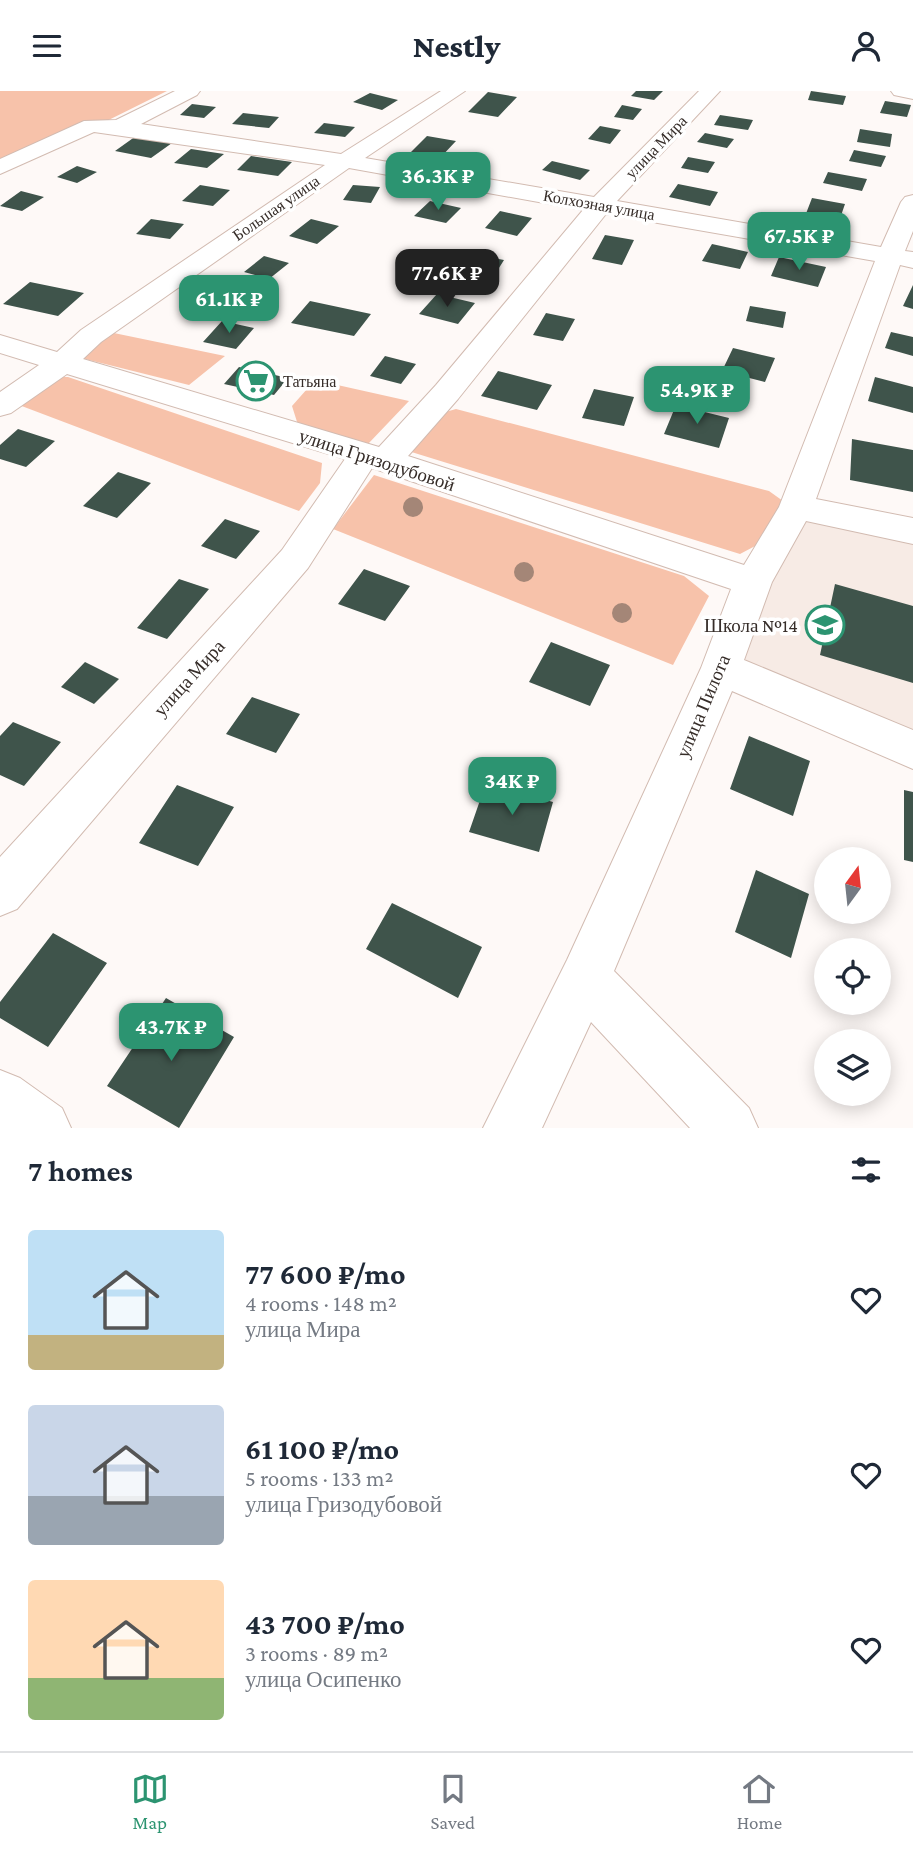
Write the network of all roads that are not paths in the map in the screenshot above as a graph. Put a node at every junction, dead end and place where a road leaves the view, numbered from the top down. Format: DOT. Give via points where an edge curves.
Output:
graph roads {
  1 [pos="190,91"];
  2 [pos="455,91"];
  3 [pos="710,91"];
  4 [pos="901,91"];
  5 [pos="913,93"];
  6 [pos="119,127"];
  7 [pos="345,161"];
  8 [pos="0,167"];
  9 [pos="913,202"];
  10 [pos="600,205"];
  11 [pos="901,258"];
  12 [pos="0,344"];
  13 [pos="61,364"];
  14 [pos="0,407"];
  15 [pos="375,458"];
  16 [pos="796,506"];
  17 [pos="913,531"];
  18 [pos="753,582"];
  19 [pos="721,668"];
  20 [pos="913,750"];
  21 [pos="0,892"];
  22 [pos="585,978"];
  23 [pos="0,1098"];
  24 [pos="42,1128"];
  25 [pos="512,1128"];
  26 [pos="729,1128"];
  1 -- 6 [label="street"];
  2 -- 7 [label="street, Большая улица"];
  3 -- 10 [label="street, улица Мира"];
  4 -- 5 [label="street"];
  6 -- 7 [label="street, Колхозная улица"];
  6 -- 8 [label="street, Колхозная улица" via="91,125"];
  7 -- 10 [label="street, Колхозная улица"];
  7 -- 13 [label="street, Большая улица" via="91,336"];
  9 -- 11 [label="street, улица Пилота"];
  10 -- 11 [label="street, Колхозная улица"];
  10 -- 15 [label="street, улица Мира" via="447,392"];
  11 -- 16 [label="street, улица Пилота"];
  12 -- 13 [label="street, улица Гризодубовой"];
  13 -- 14 [label="street, Большая улица"];
  13 -- 15 [label="street, улица Гризодубовой"];
  15 -- 18 [label="street, улица Гризодубовой"];
  15 -- 21 [label="street, улица Мира" via="295,559"];
  16 -- 17 [label="street"];
  16 -- 18 [label="street, улица Пилота"];
  18 -- 19 [label="street, улица Пилота"];
  19 -- 20 [label="street"];
  19 -- 22 [label="street, улица Пилота"];
  22 -- 25 [label="street, улица Пилота"];
  22 -- 26 [label="street"];
  23 -- 24 [label="street"];
}
